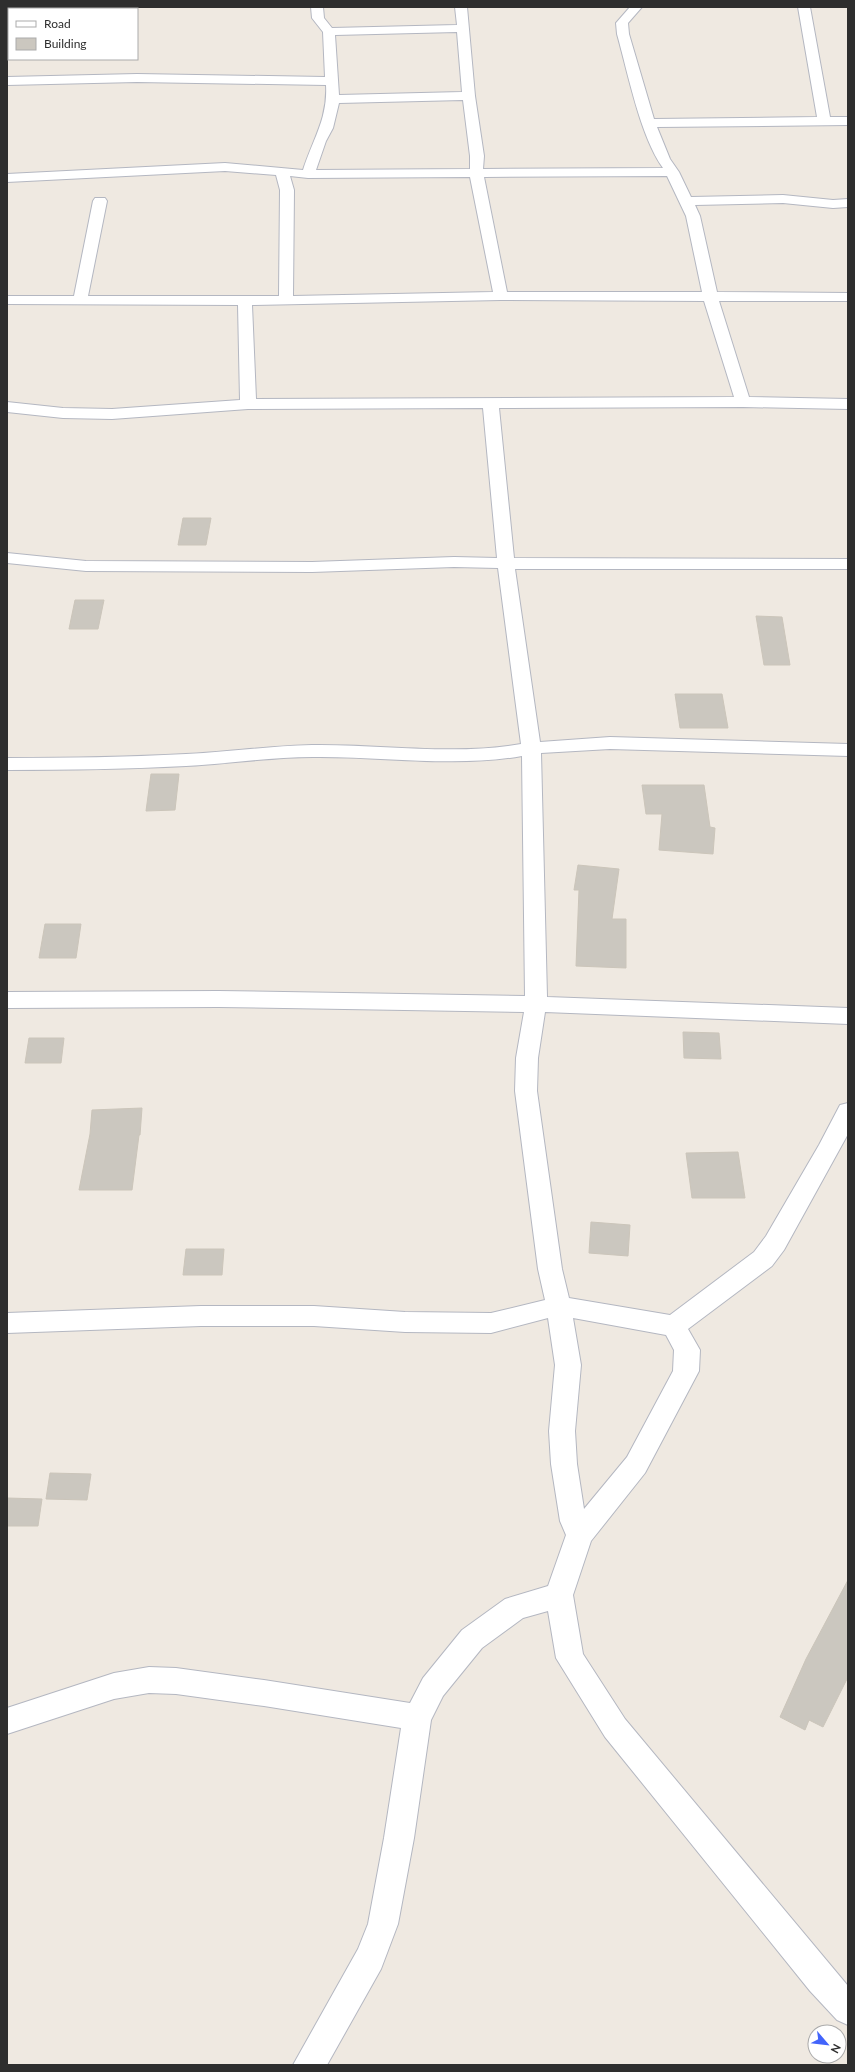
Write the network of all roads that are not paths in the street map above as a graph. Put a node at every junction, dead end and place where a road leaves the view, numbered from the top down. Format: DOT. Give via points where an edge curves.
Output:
graph roads {
  1 [pos="317,7"];
  2 [pos="461,7"];
  3 [pos="636,7"];
  4 [pos="804,7"];
  5 [pos="462,28"];
  6 [pos="329,32"];
  7 [pos="7,81"];
  8 [pos="332,81"];
  9 [pos="469,96"];
  10 [pos="333,99"];
  11 [pos="824,121"];
  12 [pos="848,121"];
  13 [pos="650,123"];
  14 [pos="672,172"];
  15 [pos="282,173"];
  16 [pos="476,173"];
  17 [pos="308,174"];
  18 [pos="7,178"];
  19 [pos="100,201"];
  20 [pos="687,201"];
  21 [pos="848,203"];
  22 [pos="501,296"];
  23 [pos="710,296"];
  24 [pos="848,297"];
  25 [pos="7,300"];
  26 [pos="286,300"];
  27 [pos="80,301"];
  28 [pos="245,301"];
  29 [pos="743,402"];
  30 [pos="248,404"];
  31 [pos="491,404"];
  32 [pos="848,404"];
  33 [pos="7,407"];
  34 [pos="7,558"];
  35 [pos="506,563"];
  36 [pos="848,564"];
  37 [pos="531,748"];
  38 [pos="848,750"];
  39 [pos="7,764"];
  40 [pos="7,1000"];
  41 [pos="536,1003"];
  42 [pos="848,1016"];
  43 [pos="848,1111"];
  44 [pos="560,1306"];
  45 [pos="7,1324"];
  46 [pos="674,1326"];
  47 [pos="579,1535"];
  48 [pos="559,1595"];
  49 [pos="417,1718"];
  50 [pos="7,1721"];
  51 [pos="848,2009"];
  52 [pos="309,2065"];
  1 -- 6 [label="street" via="318,18"];
  2 -- 5 [label="street"];
  3 -- 13 [label="street" via="622,23"];
  4 -- 11 [label="street"];
  5 -- 6 [label="street"];
  5 -- 9 [label="street"];
  6 -- 8 [label="street"];
  7 -- 8 [label="street" via="137,78"];
  8 -- 10 [label="street"];
  9 -- 10 [label="street"];
  9 -- 16 [label="street" via="477,156"];
  10 -- 17 [label="street" via="326,128"];
  11 -- 12 [label="street"];
  11 -- 13 [label="street"];
  13 -- 14 [label="street" via="663,159"];
  14 -- 16 [label="street"];
  14 -- 20 [label="street"];
  15 -- 17 [label="street"];
  15 -- 18 [label="street" via="225,167"];
  15 -- 26 [label="street" via="288,190"];
  16 -- 17 [label="street"];
  16 -- 22 [label="street"];
  19 -- 27 [label="street"];
  20 -- 21 [label="street" via="783,199"];
  20 -- 23 [label="street" via="693,216"];
  22 -- 23 [label="street"];
  22 -- 26 [label="street"];
  23 -- 24 [label="street"];
  23 -- 29 [label="street"];
  25 -- 27 [label="street"];
  26 -- 28 [label="street"];
  27 -- 28 [label="street"];
  28 -- 30 [label="street"];
  29 -- 31 [label="street"];
  29 -- 32 [label="street"];
  30 -- 31 [label="street"];
  30 -- 33 [label="street" via="112,414 63,413"];
  31 -- 35 [label="street"];
  34 -- 35 [label="street" via="86,566 312,568"];
  35 -- 36 [label="street"];
  35 -- 37 [label="street"];
  37 -- 38 [label="street" via="610,743"];
  37 -- 39 [label="street" via="503,753 312,751 93,764"];
  37 -- 41 [label="street"];
  40 -- 41 [label="street" via="199,998"];
  41 -- 42 [label="street"];
  41 -- 44 [label="street" via="527,1058 526,1091 550,1269"];
  43 -- 46 [label="street" via="775,1243 763,1259"];
  44 -- 45 [label="street" via="491,1323 405,1322 314,1316 201,1316"];
  44 -- 46 [label="street"];
  44 -- 47 [label="street" via="568,1365 562,1432 564,1464 573,1521"];
  46 -- 47 [label="street" via="687,1350 686,1371 636,1465"];
  47 -- 48 [label="street"];
  48 -- 49 [label="street" via="515,1608 472,1638 433,1687"];
  48 -- 51 [label="street" via="570,1658 615,1728 821,1980"];
  49 -- 50 [label="street" via="235,1689 149,1680 114,1686"];
  49 -- 52 [label="street" via="383,1924 370,1958"];
}
